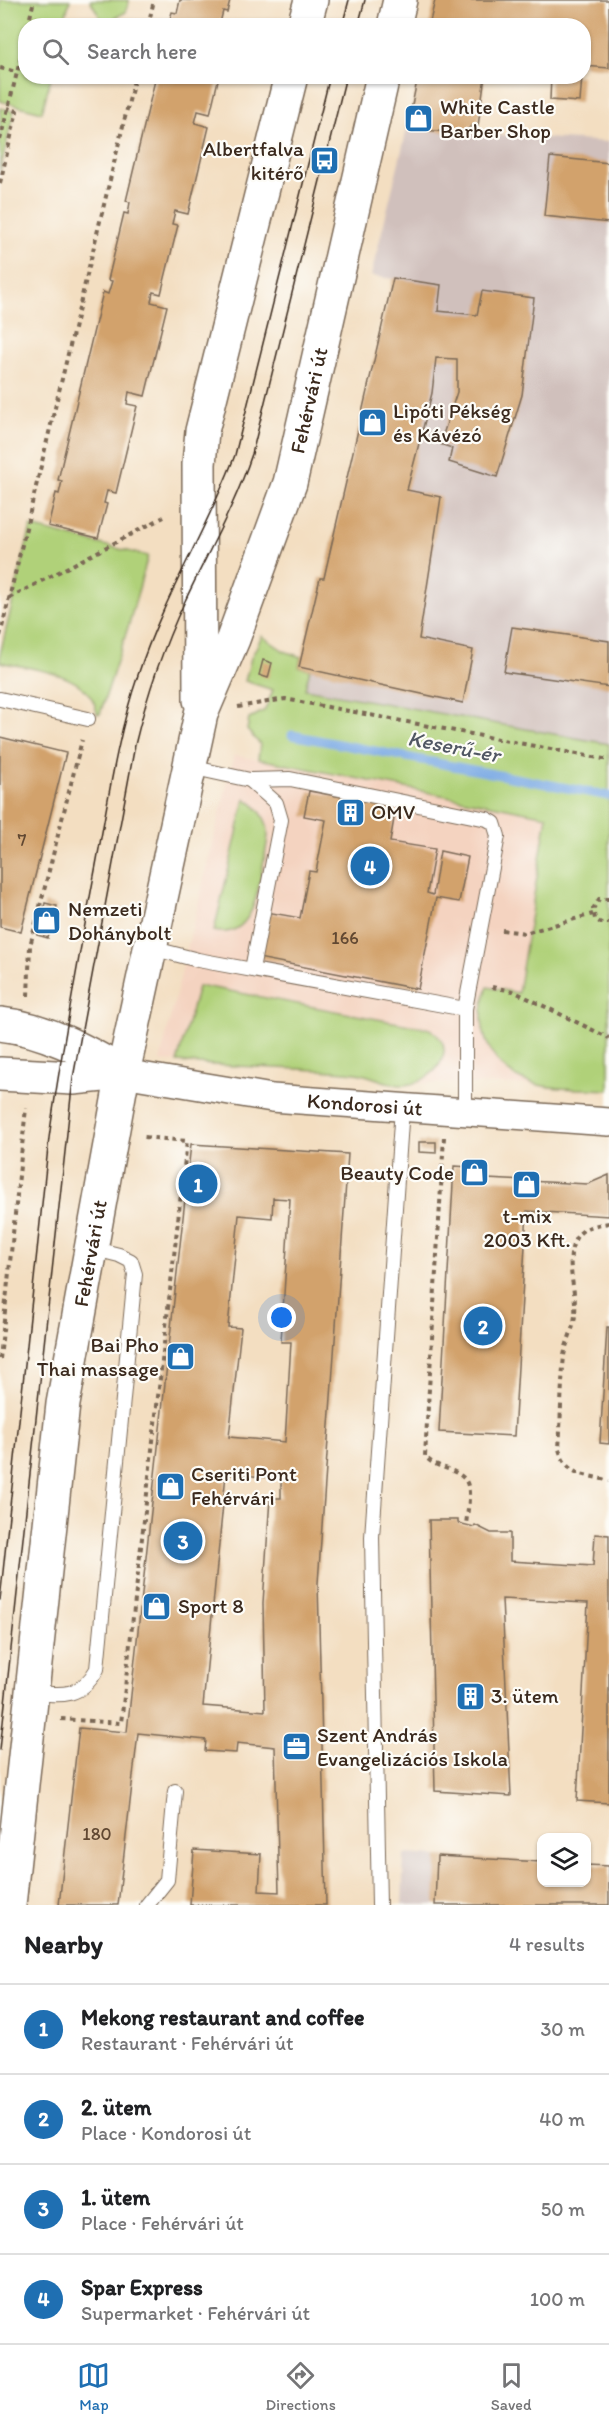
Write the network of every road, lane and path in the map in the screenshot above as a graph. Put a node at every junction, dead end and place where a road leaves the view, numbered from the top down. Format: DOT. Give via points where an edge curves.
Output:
graph roads {
  1 [pos="34,0"];
  2 [pos="154,0"];
  3 [pos="310,0"];
  4 [pos="400,0"];
  5 [pos="30,18"];
  6 [pos="150,18"];
  7 [pos="306,18"];
  8 [pos="396,18"];
  9 [pos="0,68"];
  10 [pos="18,68"];
  11 [pos="17,72"];
  12 [pos="133,84"];
  13 [pos="289,84"];
  14 [pos="381,84"];
  15 [pos="8,108"];
  16 [pos="3,119"];
  17 [pos="0,140"];
  18 [pos="0,183"];
  19 [pos="164,517"];
  20 [pos="9,598"];
  21 [pos="1,627"];
  22 [pos="0,636"];
  23 [pos="0,699"];
  24 [pos="216,711"];
  25 [pos="88,719"];
  26 [pos="609,760"];
  27 [pos="190,767"];
  28 [pos="250,780"];
  29 [pos="609,899"];
  30 [pos="592,914"];
  31 [pos="609,923"];
  32 [pos="481,926"];
  33 [pos="151,948"];
  34 [pos="252,969"];
  35 [pos="513,991"];
  36 [pos="28,1004"];
  37 [pos="465,1009"];
  38 [pos="0,1024"];
  39 [pos="609,1038"];
  40 [pos="123,1073"];
  41 [pos="0,1074"];
  42 [pos="18,1106"];
  43 [pos="402,1108"];
  44 [pos="465,1113"];
  45 [pos="609,1122"];
  46 [pos="141,1136"];
  47 [pos="444,1136"];
  48 [pos="609,1223"];
  49 [pos="91,1248"];
  50 [pos="0,1359"];
  51 [pos="609,1481"];
  52 [pos="466,1525"];
  53 [pos="32,1692"];
  54 [pos="52,1718"];
  55 [pos="175,1791"];
  56 [pos="9,1905"];
  57 [pos="147,1905"];
  58 [pos="379,1905"];
  1 -- 5 [label="path"];
  2 -- 6 [label="path"];
  3 -- 7 [label="street"];
  4 -- 8 [label="street"];
  9 -- 11 [label="path"];
  10 -- 11 [label="path"];
  11 -- 15 [label="path"];
  12 -- 20 [label="path"];
  13 -- 24 [label="street, Fehérvári út" via="202,431 199,464"];
  14 -- 24 [label="street, Fehérvári út" via="290,483 233,639"];
  15 -- 16 [label="path"];
  15 -- 18 [label="path" via="17,111"];
  16 -- 17 [label="path"];
  19 -- 20 [label="path"];
  20 -- 21 [label="path"];
  21 -- 22 [label="path"];
  23 -- 25 [label="lane"];
  24 -- 26 [label="path" via="285,699"];
  24 -- 27 [label="street, Fehérvári út"];
  25 -- 36 [label="path" via="30,946"];
  27 -- 28 [label="lane"];
  27 -- 33 [label="street, Fehérvári út"];
  28 -- 32 [label="lane" via="290,778 494,823 498,836"];
  28 -- 34 [label="lane" via="276,803 281,820"];
  29 -- 30 [label="path" via="599,899"];
  30 -- 31 [label="path" via="601,923"];
  30 -- 32 [label="path" via="525,933"];
  32 -- 37 [label="lane"];
  33 -- 34 [label="lane"];
  33 -- 40 [label="street, Fehérvári út"];
  34 -- 37 [label="lane"];
  35 -- 39 [label="path"];
  37 -- 44 [label="lane"];
  38 -- 40 [label="street, Kondorosi út" via="26,1027 64,1040"];
  40 -- 41 [label="street, Kondorosi út" via="73,1078"];
  40 -- 43 [label="street, Kondorosi út" via="272,1098"];
  40 -- 49 [label="street, Fehérvári út"];
  42 -- 50 [label="path" via="27,1107 25,1136"];
  43 -- 44 [label="street, Kondorosi út"];
  43 -- 58 [label="lane" via="372,1537"];
  44 -- 45 [label="street, Kondorosi út"];
  46 -- 54 [label="path" via="187,1140 121,1723"];
  47 -- 52 [label="path" via="425,1456 434,1465 464,1477 468,1485"];
  48 -- 51 [label="path" via="587,1227 575,1240 572,1251 576,1309 565,1353 559,1449 574,1472"];
  49 -- 53 [label="street, Fehérvári út" via="63,1404"];
  49 -- 53 [label="lane" via="131,1261 135,1274 97,1669 90,1682 77,1692"];
  53 -- 56 [label="street, Fehérvári út"];
  55 -- 57 [label="lane" via="167,1880"];
}
